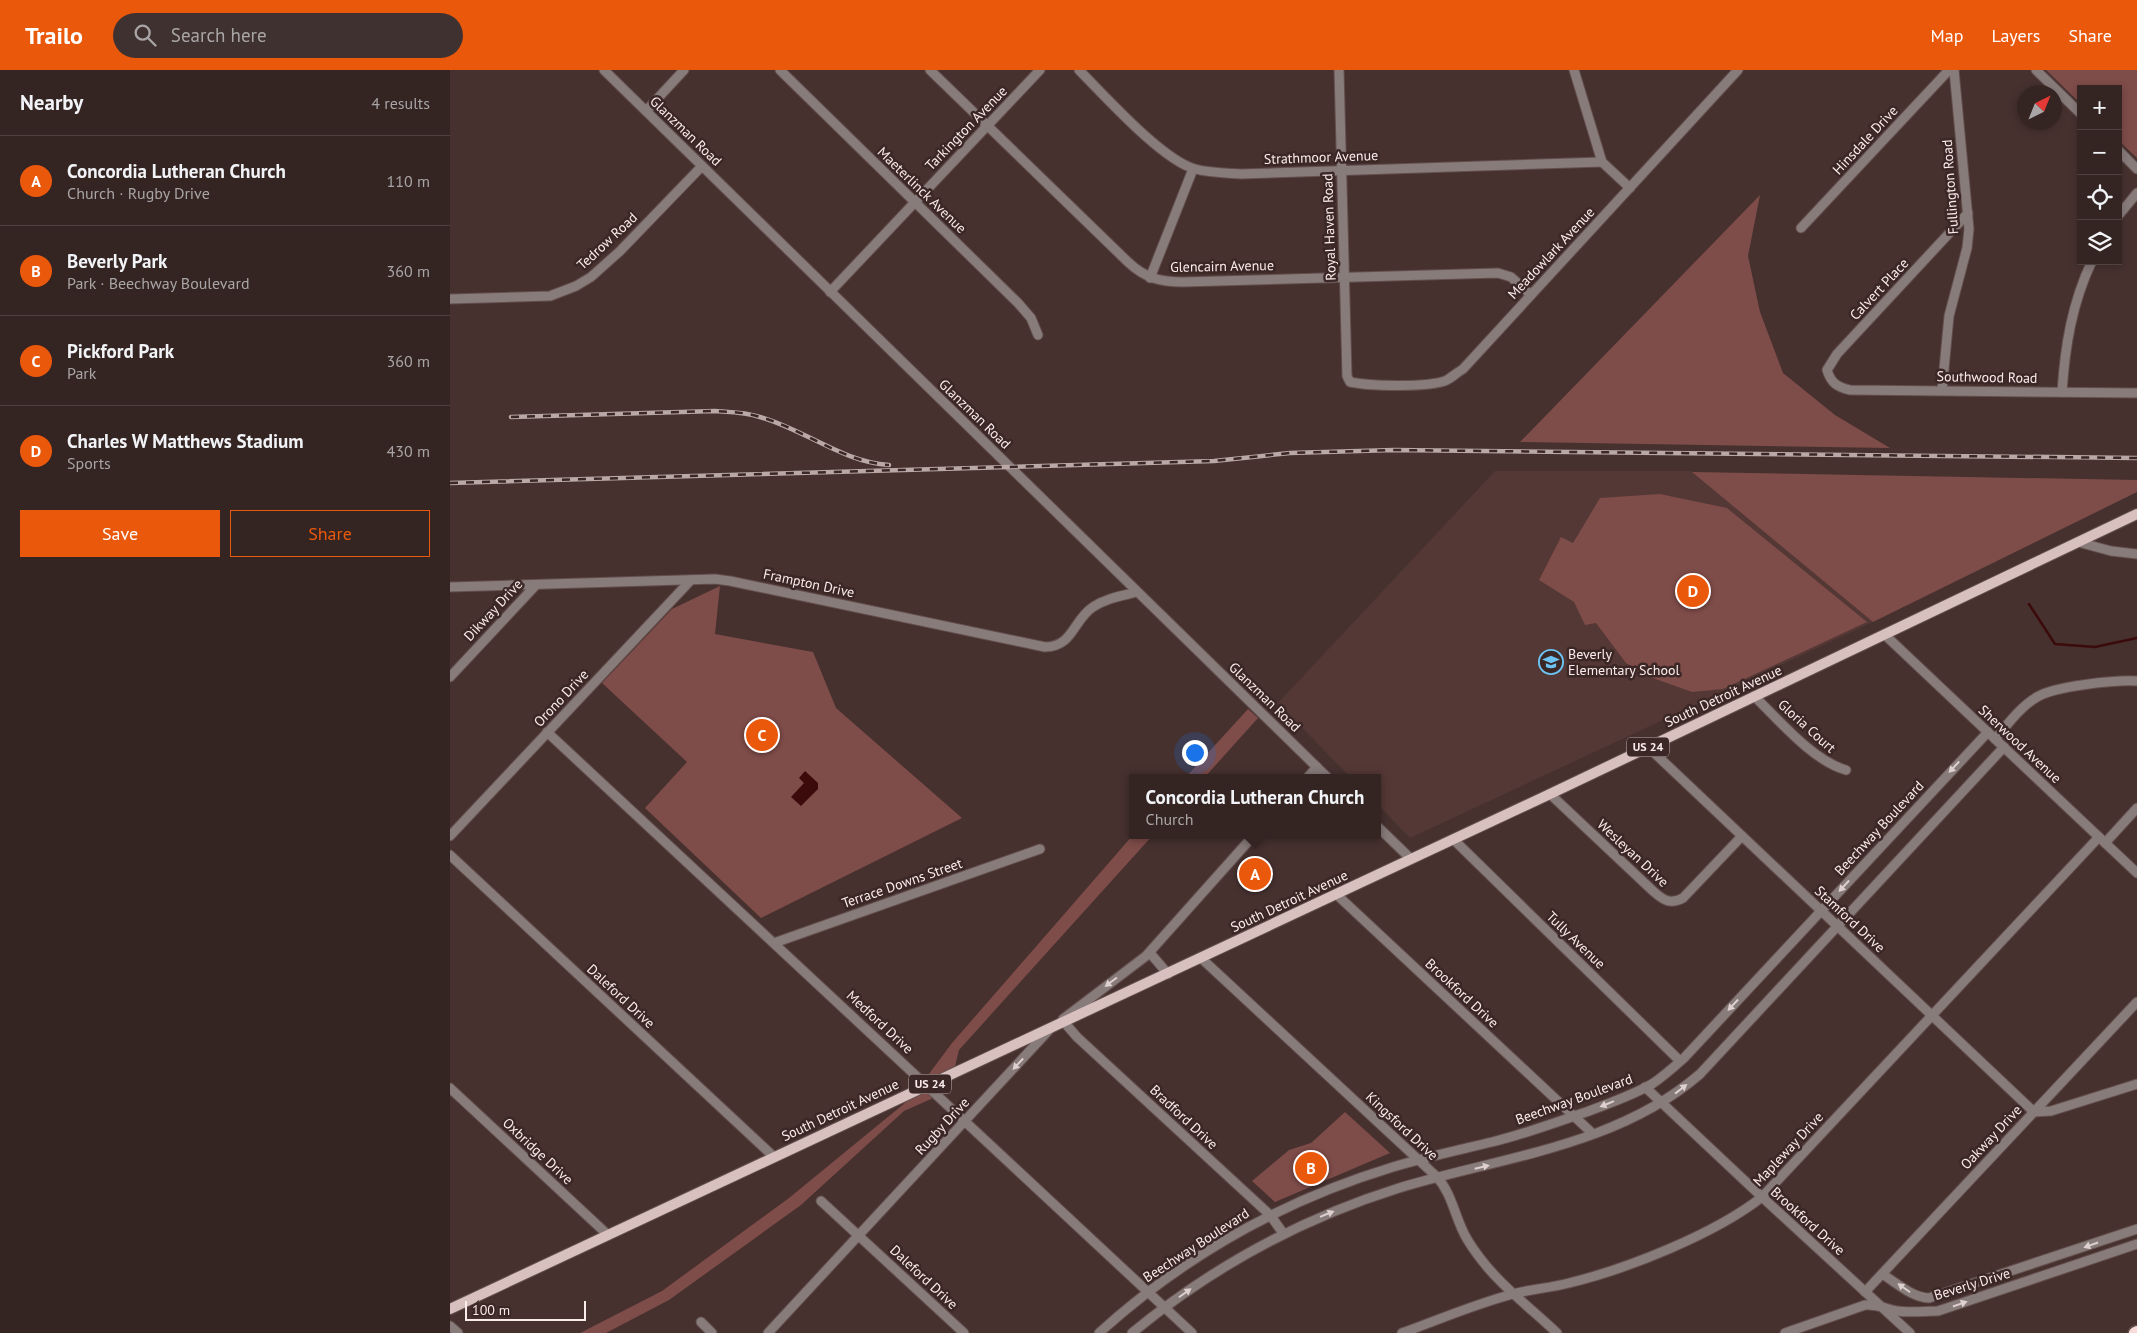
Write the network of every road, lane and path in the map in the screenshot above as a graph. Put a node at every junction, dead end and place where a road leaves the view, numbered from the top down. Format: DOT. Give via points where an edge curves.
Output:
graph roads {
  1 [pos="604,70"];
  2 [pos="684,70"];
  3 [pos="780,70"];
  4 [pos="930,70"];
  5 [pos="1040,70"];
  6 [pos="1079,70"];
  7 [pos="1339,70"];
  8 [pos="1574,70"];
  9 [pos="1738,70"];
  10 [pos="1949,70"];
  11 [pos="1954,70"];
  12 [pos="2036,70"];
  13 [pos="2077,110"];
  14 [pos="646,111"];
  15 [pos="987,126"];
  16 [pos="2122,154"];
  17 [pos="1602,162"];
  18 [pos="702,166"];
  19 [pos="1193,169"];
  20 [pos="1341,169"];
  21 [pos="2137,169"];
  22 [pos="1630,188"];
  23 [pos="2137,193"];
  24 [pos="915,202"];
  25 [pos="2122,211"];
  26 [pos="1968,213"];
  27 [pos="1801,228"];
  28 [pos="2090,265"];
  29 [pos="1344,277"];
  30 [pos="1150,278"];
  31 [pos="830,292"];
  32 [pos="1531,295"];
  33 [pos="450,299"];
  34 [pos="1038,335"];
  35 [pos="1350,382"];
  36 [pos="1837,387"];
  37 [pos="1942,390"];
  38 [pos="2062,392"];
  39 [pos="2137,393"];
  40 [pos="2137,514"];
  41 [pos="2078,542"];
  42 [pos="2137,554"];
  43 [pos="691,580"];
  44 [pos="536,584"];
  45 [pos="450,587"];
  46 [pos="1137,592"];
  47 [pos="1885,634"];
  48 [pos="450,677"];
  49 [pos="2137,682"];
  50 [pos="1754,696"];
  51 [pos="548,732"];
  52 [pos="1988,732"];
  53 [pos="1995,739"];
  54 [pos="1648,747"];
  55 [pos="2004,747"];
  56 [pos="1317,767"];
  57 [pos="1846,770"];
  58 [pos="1311,774"];
  59 [pos="1324,774"];
  60 [pos="1550,794"];
  61 [pos="2137,808"];
  62 [pos="1381,829"];
  63 [pos="450,836"];
  64 [pos="1742,836"];
  65 [pos="1250,839"];
  66 [pos="1453,839"];
  67 [pos="2102,840"];
  68 [pos="1040,849"];
  69 [pos="450,855"];
  70 [pos="1411,859"];
  71 [pos="2137,873"];
  72 [pos="1336,894"];
  73 [pos="1821,911"];
  74 [pos="1837,926"];
  75 [pos="774,943"];
  76 [pos="1150,952"];
  77 [pos="1201,958"];
  78 [pos="1168,974"];
  79 [pos="2137,1002"];
  80 [pos="1932,1015"];
  81 [pos="1064,1022"];
  82 [pos="1051,1028"];
  83 [pos="1680,1061"];
  84 [pos="2137,1084"];
  85 [pos="927,1085"];
  86 [pos="1646,1087"];
  87 [pos="450,1088"];
  88 [pos="1663,1103"];
  89 [pos="2034,1112"];
  90 [pos="1574,1116"];
  91 [pos="965,1121"];
  92 [pos="1592,1133"];
  93 [pos="774,1156"];
  94 [pos="1419,1159"];
  95 [pos="1437,1177"];
  96 [pos="1762,1197"];
  97 [pos="821,1201"];
  98 [pos="1270,1215"];
  99 [pos="2137,1229"];
  100 [pos="1283,1233"];
  101 [pos="608,1235"];
  102 [pos="859,1235"];
  103 [pos="2137,1244"];
  104 [pos="1882,1274"];
  105 [pos="1148,1292"];
  106 [pos="1865,1292"];
  107 [pos="1512,1294"];
  108 [pos="1879,1304"];
  109 [pos="1164,1307"];
  110 [pos="450,1309"];
  111 [pos="701,1322"];
  112 [pos="450,1326"];
  113 [pos="458,1333"];
  114 [pos="712,1333"];
  115 [pos="768,1333"];
  116 [pos="964,1333"];
  117 [pos="1099,1333"];
  118 [pos="1132,1333"];
  119 [pos="1192,1333"];
  120 [pos="1402,1333"];
  121 [pos="1557,1333"];
  122 [pos="1785,1333"];
  123 [pos="1910,1333"];
  1 -- 14 [label="street, Glanzman Road"];
  2 -- 14 [label="street"];
  3 -- 24 [label="street, Maeterlinck Avenue"];
  4 -- 15 [label="street, Glencairn Avenue"];
  5 -- 15 [label="street, Tarkington Avenue"];
  6 -- 19 [label="street, Strathmoor Avenue" via="1172,158"];
  7 -- 20 [label="street, Royal Haven Road"];
  8 -- 17 [label="street"];
  9 -- 22 [label="street, Meadowlark Avenue"];
  10 -- 27 [label="street, Hinsdale Drive"];
  11 -- 26 [label="street, Fullington Road"];
  12 -- 13 [label="street"];
  14 -- 18 [label="street, Glanzman Road"];
  15 -- 24 [label="street, Tarkington Avenue"];
  15 -- 30 [label="street, Glencairn Avenue" via="1128,262"];
  16 -- 21 [label="street"];
  17 -- 20 [label="street, Strathmoor Avenue"];
  17 -- 22 [label="street"];
  18 -- 31 [label="street, Glanzman Road"];
  18 -- 33 [label="street, Tedrow Road" via="614,257 576,286 550,296"];
  19 -- 20 [label="street, Strathmoor Avenue" via="1241,174"];
  19 -- 30 [label="street"];
  20 -- 29 [label="street, Royal Haven Road"];
  22 -- 32 [label="street, Meadowlark Avenue"];
  23 -- 25 [label="street"];
  24 -- 31 [label="street, Tarkington Avenue"];
  24 -- 34 [label="street, Maeterlinck Avenue" via="1025,311"];
  26 -- 36 [label="street, Calvert Place" via="1837,354 1827,370"];
  26 -- 37 [label="street, Fullington Road" via="1968,239 1949,316"];
  28 -- 38 [label="street" via="2076,299 2064,349"];
  29 -- 30 [label="street, Glencairn Avenue" via="1183,282"];
  29 -- 32 [label="street, Glencairn Avenue" via="1498,273 1512,277"];
  29 -- 35 [label="street, Royal Haven Road" via="1347,376"];
  31 -- 46 [label="street, Glanzman Road"];
  32 -- 35 [label="street, Meadowlark Avenue" via="1463,368 1446,380 1434,384 1367,386"];
  36 -- 37 [label="street, Southwood Road" via="1850,390"];
  37 -- 38 [label="street, Southwood Road"];
  38 -- 39 [label="street, Southwood Road"];
  40 -- 41 [label="main road, South Detroit Avenue / US 24"];
  41 -- 42 [label="street"];
  41 -- 47 [label="main road, South Detroit Avenue / US 24"];
  43 -- 44 [label="street, Frampton Drive"];
  43 -- 46 [label="street, Frampton Drive" via="744,583 1045,647 1055,647 1063,642 1093,607 1111,598"];
  43 -- 51 [label="street, Orono Drive"];
  44 -- 45 [label="street, Frampton Drive"];
  44 -- 48 [label="street, Dikway Drive"];
  46 -- 56 [label="street, Glanzman Road"];
  47 -- 50 [label="main road, South Detroit Avenue / US 24"];
  47 -- 52 [label="street, Sherwood Avenue"];
  49 -- 53 [label="street" via="2094,684 2044,694 2023,707"];
  50 -- 54 [label="main road, South Detroit Avenue / US 24"];
  50 -- 57 [label="street, Gloria Court" via="1828,765"];
  51 -- 63 [label="street, Orono Drive"];
  51 -- 75 [label="street, Medford Drive"];
  52 -- 53 [label="street, Sherwood Avenue"];
  52 -- 73 [label="street, Beechway Boulevard, one-way"];
  53 -- 55 [label="street, Sherwood Avenue"];
  54 -- 60 [label="main road, South Detroit Avenue / US 24"];
  54 -- 64 [label="street, Stamford Drive"];
  55 -- 67 [label="street, Sherwood Avenue"];
  55 -- 74 [label="street"];
  56 -- 58 [label="street"];
  56 -- 59 [label="street, Glanzman Road"];
  60 -- 64 [label="street, Wesleyan Drive" via="1668,902 1683,898"];
  60 -- 66 [label="main road, South Detroit Avenue / US 24"];
  61 -- 67 [label="street, Mapleway Drive"];
  62 -- 70 [label="street"];
  64 -- 73 [label="street, Stamford Drive"];
  65 -- 76 [label="street, Rugby Drive"];
  66 -- 70 [label="main road, South Detroit Avenue / US 24"];
  66 -- 83 [label="street, Tully Avenue"];
  67 -- 71 [label="street, Sherwood Avenue"];
  67 -- 80 [label="street, Mapleway Drive"];
  68 -- 75 [label="street, Terrace Downs Street"];
  69 -- 93 [label="street, Daleford Drive"];
  70 -- 72 [label="main road, South Detroit Avenue / US 24"];
  72 -- 77 [label="main road, South Detroit Avenue / US 24"];
  72 -- 90 [label="street, Brookford Drive"];
  73 -- 74 [label="street, Stamford Drive"];
  73 -- 83 [label="street, Beechway Boulevard, one-way"];
  74 -- 80 [label="street, Stamford Drive"];
  88 -- 74 [label="street, one-way" via="1700,1074"];
  75 -- 85 [label="street, Medford Drive"];
  76 -- 78 [label="street"];
  76 -- 82 [label="street, Rugby Drive, one-way"];
  77 -- 78 [label="main road, South Detroit Avenue / US 24"];
  77 -- 94 [label="street, Kingsford Drive"];
  78 -- 81 [label="main road, South Detroit Avenue / US 24"];
  79 -- 89 [label="street, Oakway Drive"];
  80 -- 89 [label="street, Stamford Drive"];
  80 -- 96 [label="street, Mapleway Drive"];
  81 -- 82 [label="main road, South Detroit Avenue / US 24"];
  81 -- 98 [label="street, Bradford Drive"];
  82 -- 85 [label="main road, South Detroit Avenue / US 24"];
  82 -- 91 [label="street, Rugby Drive, one-way"];
  83 -- 86 [label="street, Beechway Boulevard"];
  84 -- 89 [label="street" via="2051,1111"];
  85 -- 91 [label="street, Medford Drive"];
  85 -- 93 [label="main road, South Detroit Avenue / US 24"];
  86 -- 88 [label="street, Brookford Drive"];
  86 -- 90 [label="street, Beechway Boulevard, one-way"];
  87 -- 101 [label="street, Oxbridge Drive"];
  88 -- 92 [label="street"];
  88 -- 96 [label="street, Brookford Drive"];
  89 -- 104 [label="street, Oakway Drive"];
  90 -- 92 [label="street, Brookford Drive"];
  90 -- 94 [label="street, Beechway Boulevard" via="1493,1142"];
  91 -- 102 [label="street, Rugby Drive"];
  91 -- 105 [label="street, Medford Drive"];
  95 -- 92 [label="street, one-way" via="1498,1163"];
  93 -- 101 [label="main road, South Detroit Avenue / US 24"];
  94 -- 95 [label="street, Kingsford Drive"];
  94 -- 98 [label="street, Beechway Boulevard" via="1356,1179"];
  100 -- 95 [label="street, one-way" via="1363,1200"];
  95 -- 107 [label="street, Kingsford Drive" via="1448,1194 1465,1237 1491,1273"];
  96 -- 106 [label="street, Brookford Drive"];
  96 -- 107 [label="street, Mapleway Drive" via="1741,1213 1648,1256 1569,1283"];
  97 -- 102 [label="street, Daleford Drive"];
  98 -- 100 [label="street, Bradford Drive"];
  98 -- 105 [label="street, Beechway Boulevard" via="1224,1240"];
  99 -- 104 [label="street, Beverly Drive, one-way" via="1929,1298 1920,1298"];
  109 -- 100 [label="street, one-way" via="1235,1259"];
  101 -- 110 [label="main road, South Detroit Avenue / US 24"];
  102 -- 115 [label="street, Rugby Drive"];
  102 -- 116 [label="street, Daleford Drive"];
  108 -- 103 [label="street, Beverly Drive, one-way" via="1894,1310 1938,1311"];
  104 -- 106 [label="street, Oakway Drive"];
  105 -- 109 [label="street, Medford Drive"];
  105 -- 117 [label="street, Beechway Boulevard"];
  106 -- 108 [label="street, Brookford Drive"];
  107 -- 120 [label="street, Mapleway Drive"];
  107 -- 121 [label="street, Kingsford Drive"];
  108 -- 122 [label="street, Beverly Drive"];
  108 -- 123 [label="street, Brookford Drive"];
  109 -- 118 [label="street"];
  109 -- 119 [label="street, Medford Drive"];
  111 -- 114 [label="street"];
  112 -- 113 [label="street"];
}
